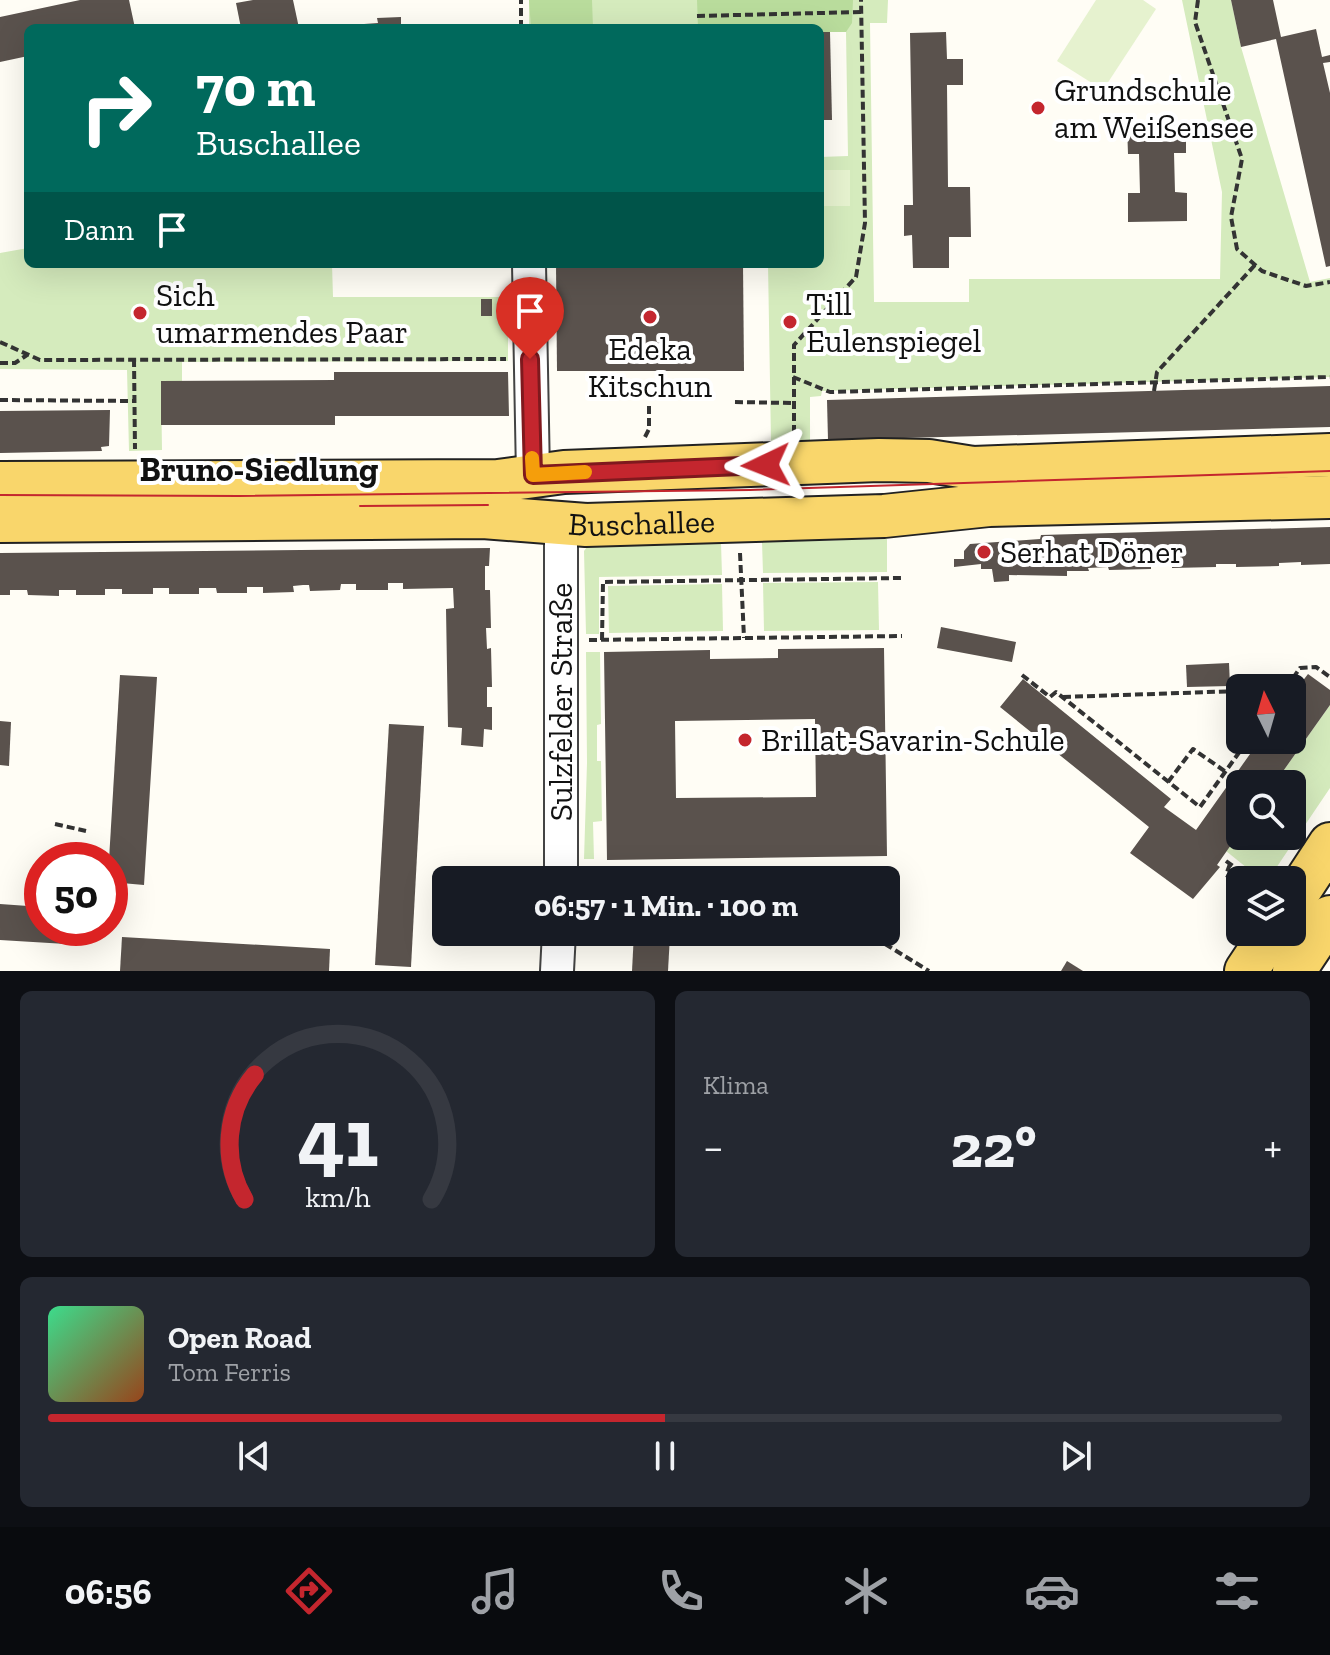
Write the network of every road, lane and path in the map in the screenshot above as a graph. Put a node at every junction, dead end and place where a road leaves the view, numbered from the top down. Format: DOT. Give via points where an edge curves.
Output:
graph roads {
  1 [pos="521,0"];
  2 [pos="861,0"];
  3 [pos="1198,0"];
  4 [pos="861,12"];
  5 [pos="697,16"];
  6 [pos="521,24"];
  7 [pos="1255,265"];
  8 [pos="529,268"];
  9 [pos="1330,282"];
  10 [pos="0,342"];
  11 [pos="27,355"];
  12 [pos="134,359"];
  13 [pos="530,359"];
  14 [pos="0,363"];
  15 [pos="793,377"];
  16 [pos="1330,377"];
  17 [pos="1154,383"];
  18 [pos="1154,391"];
  19 [pos="0,400"];
  20 [pos="134,401"];
  21 [pos="649,402"];
  22 [pos="735,402"];
  23 [pos="793,403"];
  24 [pos="643,439"];
  25 [pos="794,447"];
  26 [pos="1330,455"];
  27 [pos="135,458"];
  28 [pos="533,475"];
  29 [pos="0,483"];
  30 [pos="1330,497"];
  31 [pos="0,521"];
  32 [pos="561,524"];
  33 [pos="740,539"];
  34 [pos="901,578"];
  35 [pos="741,580"];
  36 [pos="902,636"];
  37 [pos="744,638"];
  38 [pos="602,640"];
  39 [pos="578,641"];
  40 [pos="1296,674"];
  41 [pos="1022,675"];
  42 [pos="1330,677"];
  43 [pos="1226,692"];
  44 [pos="1062,698"];
  45 [pos="1226,772"];
  46 [pos="1168,782"];
  47 [pos="55,824"];
  48 [pos="86,831"];
  49 [pos="1330,844"];
  50 [pos="561,866"];
  51 [pos="1306,881"];
  52 [pos="1330,917"];
  53 [pos="558,946"];
  54 [pos="888,946"];
  55 [pos="1263,946"];
  56 [pos="557,971"];
  57 [pos="929,971"];
  58 [pos="1246,971"];
  59 [pos="1294,971"];
  1 -- 6 [label="path"];
  2 -- 4 [label="path"];
  3 -- 7 [label="path" via="1195,22 1242,159 1231,217 1237,249"];
  4 -- 5 [label="path"];
  4 -- 15 [label="path" via="865,223 856,277 794,345"];
  7 -- 9 [label="path" via="1306,286"];
  7 -- 17 [label="path" via="1157,372"];
  8 -- 13 [label="street, Buschallee"];
  10 -- 11 [label="path"];
  11 -- 12 [label="path" via="40,360"];
  11 -- 14 [label="path" via="15,363"];
  12 -- 13 [label="path"];
  12 -- 20 [label="path"];
  13 -- 28 [label="street, Buschallee"];
  15 -- 17 [label="path" via="830,392"];
  15 -- 23 [label="path"];
  16 -- 17 [label="path"];
  17 -- 18 [label="path"];
  19 -- 20 [label="path"];
  20 -- 27 [label="path"];
  21 -- 24 [label="path" via="649,429"];
  22 -- 23 [label="path"];
  23 -- 25 [label="path"];
  26 -- 28 [label="main road, Buschallee" via="973,468 879,460"];
  28 -- 29 [label="main road, Buschallee" via="498,481"];
  30 -- 32 [label="main road, Buschallee"];
  31 -- 32 [label="main road, Buschallee" via="483,517"];
  32 -- 50 [label="street, Sulzfelder Straße"];
  33 -- 35 [label="path"];
  34 -- 35 [label="path"];
  35 -- 37 [label="path"];
  35 -- 38 [label="path" via="603,582"];
  36 -- 37 [label="path"];
  37 -- 38 [label="path"];
  38 -- 39 [label="path"];
  40 -- 42 [label="path" via="1300,668 1316,667"];
  41 -- 44 [label="path" via="1050,697 1056,692"];
  43 -- 44 [label="path"];
  44 -- 46 [label="path"];
  45 -- 46 [label="path" via="1193,749"];
  45 -- 46 [label="path" via="1200,807"];
  47 -- 48 [label="path"];
  49 -- 51 [label="main road"];
  52 -- 59 [label="main road"];
  53 -- 56 [label="street"];
  54 -- 57 [label="path"];
  55 -- 58 [label="main road"];
}
